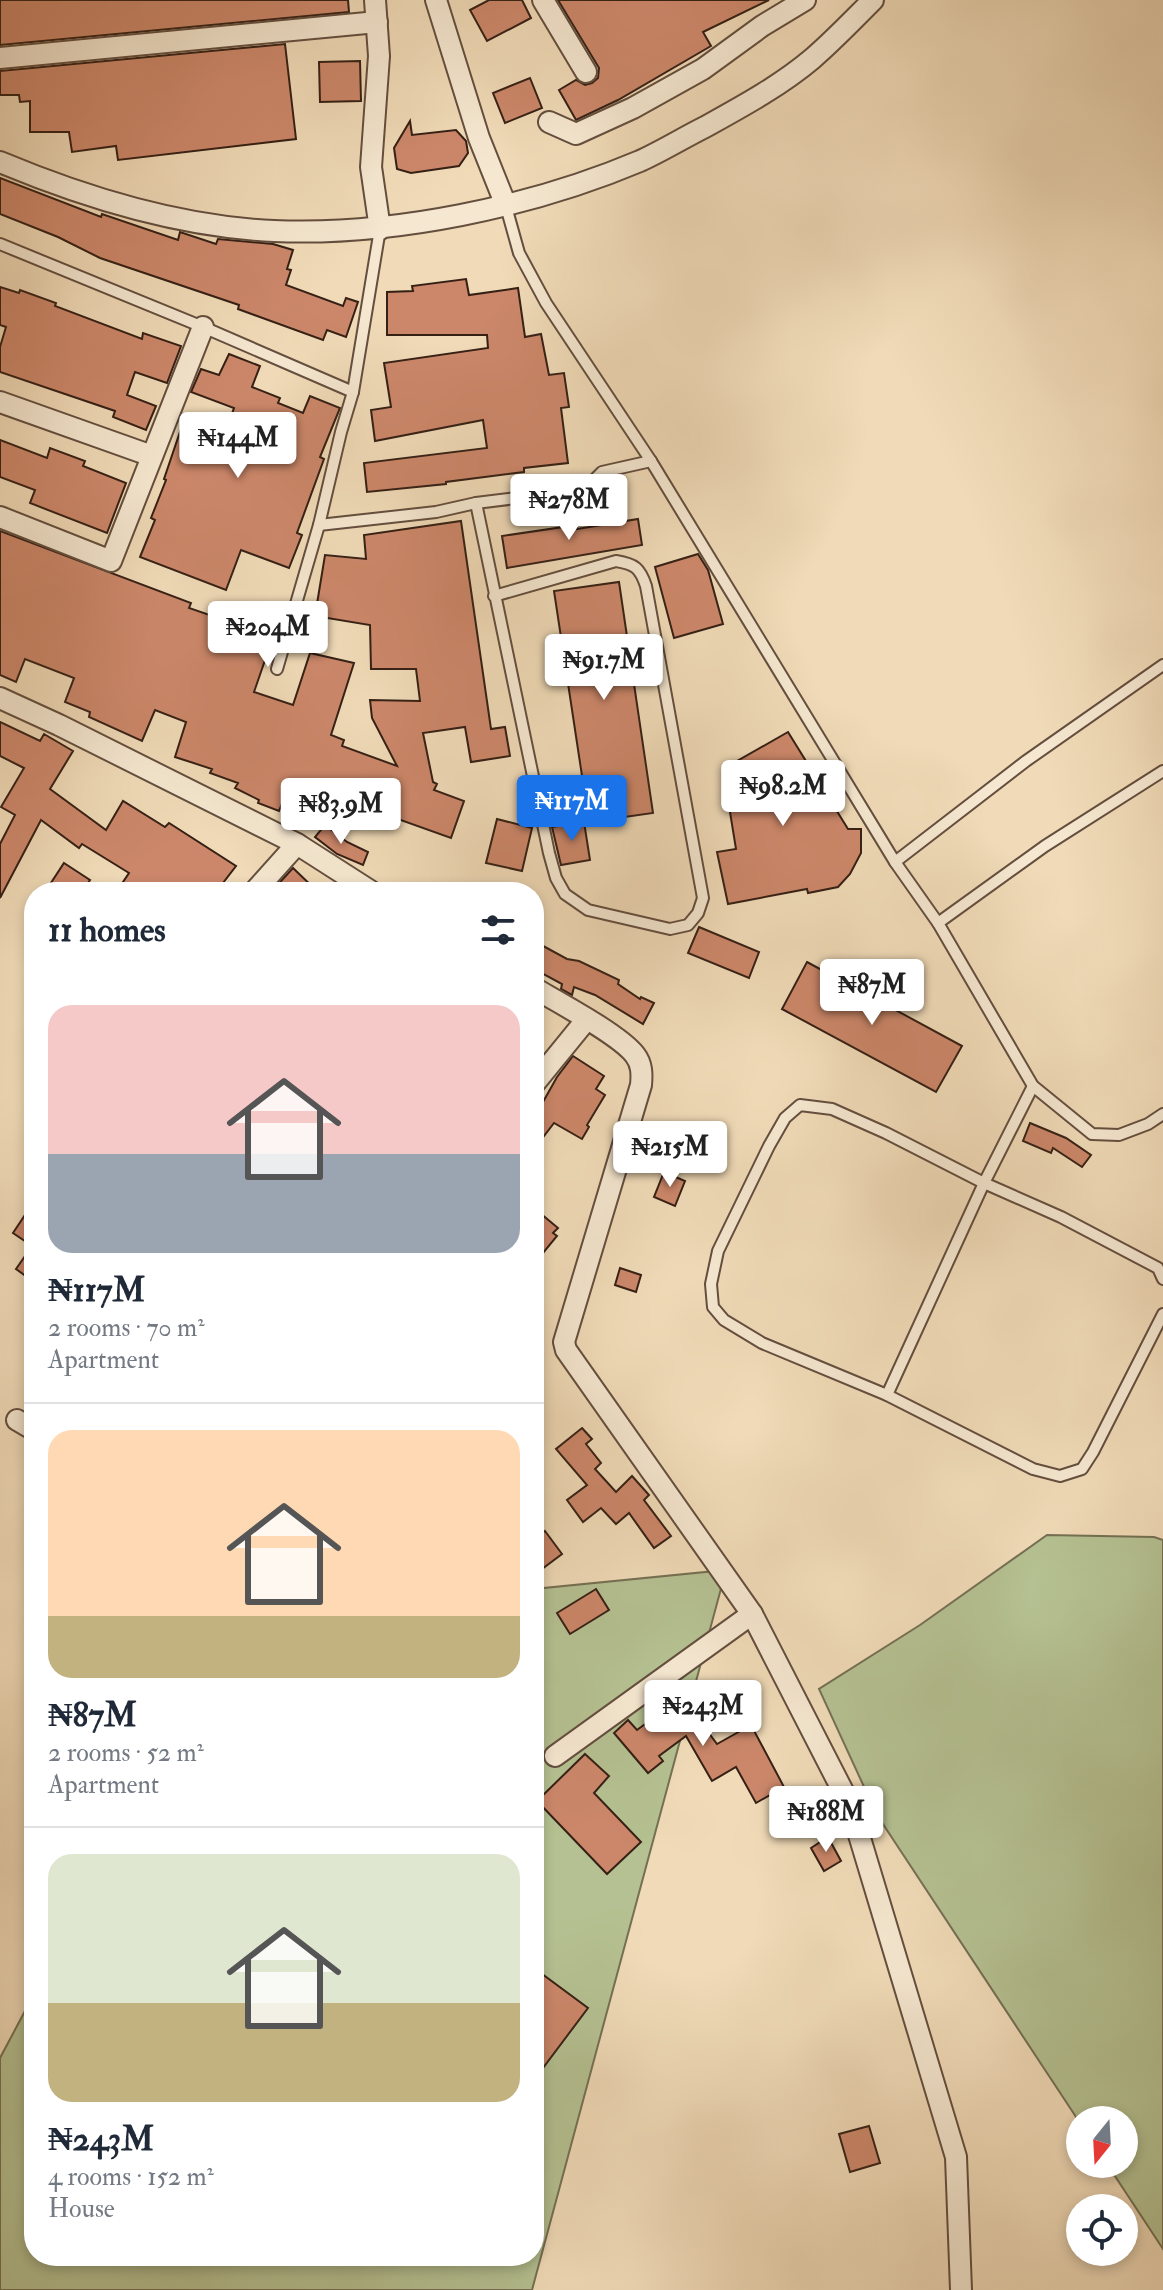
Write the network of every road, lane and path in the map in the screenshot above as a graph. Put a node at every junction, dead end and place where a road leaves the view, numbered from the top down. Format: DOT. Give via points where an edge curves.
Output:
graph roads {
  1 [pos="375,0"];
  2 [pos="436,0"];
  3 [pos="543,0"];
  4 [pos="805,0"];
  5 [pos="873,0"];
  6 [pos="377,22"];
  7 [pos="0,58"];
  8 [pos="586,72"];
  9 [pos="549,122"];
  10 [pos="0,162"];
  11 [pos="505,203"];
  12 [pos="380,229"];
  13 [pos="0,244"];
  14 [pos="203,327"];
  15 [pos="353,392"];
  16 [pos="0,402"];
  17 [pos="152,456"];
  18 [pos="651,461"];
  19 [pos="476,503"];
  20 [pos="0,517"];
  21 [pos="319,525"];
  22 [pos="494,596"];
  23 [pos="1163,665"];
  24 [pos="277,669"];
  25 [pos="0,698"];
  26 [pos="1163,771"];
  27 [pos="297,844"];
  28 [pos="895,862"];
  29 [pos="263,882"];
  30 [pos="356,882"];
  31 [pos="938,923"];
  32 [pos="544,994"];
  33 [pos="587,1019"];
  34 [pos="544,1072"];
  35 [pos="1033,1086"];
  36 [pos="1163,1114"];
  37 [pos="984,1183"];
  38 [pos="1163,1279"];
  39 [pos="1163,1314"];
  40 [pos="887,1395"];
  41 [pos="752,1614"];
  42 [pos="555,1756"];
  43 [pos="961,2290"];
  1 -- 6 [label="street"];
  2 -- 11 [label="street"];
  3 -- 8 [label="street"];
  4 -- 9 [label="street" via="703,69 633,108 576,134"];
  5 -- 11 [label="street" via="811,60 741,107 642,160 553,193"];
  6 -- 7 [label="street"];
  6 -- 12 [label="street" via="371,167"];
  10 -- 12 [label="street" via="60,187 206,223 274,231"];
  11 -- 12 [label="street"];
  11 -- 18 [label="lane" via="519,253 546,303"];
  12 -- 15 [label="lane"];
  13 -- 14 [label="lane"];
  14 -- 15 [label="lane"];
  14 -- 17 [label="street"];
  15 -- 21 [label="lane"];
  16 -- 17 [label="street"];
  17 -- 20 [label="street" via="111,561"];
  18 -- 19 [label="lane" via="602,472 588,486"];
  18 -- 28 [label="lane"];
  19 -- 21 [label="lane"];
  19 -- 22 [label="lane"];
  21 -- 24 [label="lane"];
  22 -- 22 [label="lane" via="549,853 565,894 588,910 670,929 688,925 703,898 641,570 616,561"];
  23 -- 28 [label="lane"];
  25 -- 27 [label="street"];
  26 -- 31 [label="lane"];
  27 -- 29 [label="street"];
  27 -- 30 [label="street"];
  28 -- 31 [label="lane"];
  31 -- 35 [label="lane"];
  32 -- 33 [label="street"];
  33 -- 34 [label="street"];
  33 -- 41 [label="street" via="633,1052 642,1073 564,1342 566,1350"];
  35 -- 36 [label="lane" via="1092,1134 1119,1135"];
  35 -- 37 [label="lane"];
  37 -- 38 [label="lane" via="1145,1260"];
  37 -- 40 [label="lane"];
  37 -- 40 [label="lane" via="832,1109 800,1105 785,1118 769,1146 718,1251 711,1284 713,1307 724,1320 762,1343"];
  39 -- 40 [label="lane" via="1093,1452 1082,1469 1060,1476 1033,1469"];
  41 -- 42 [label="street"];
  41 -- 43 [label="street" via="850,1805 956,2157"];
}
